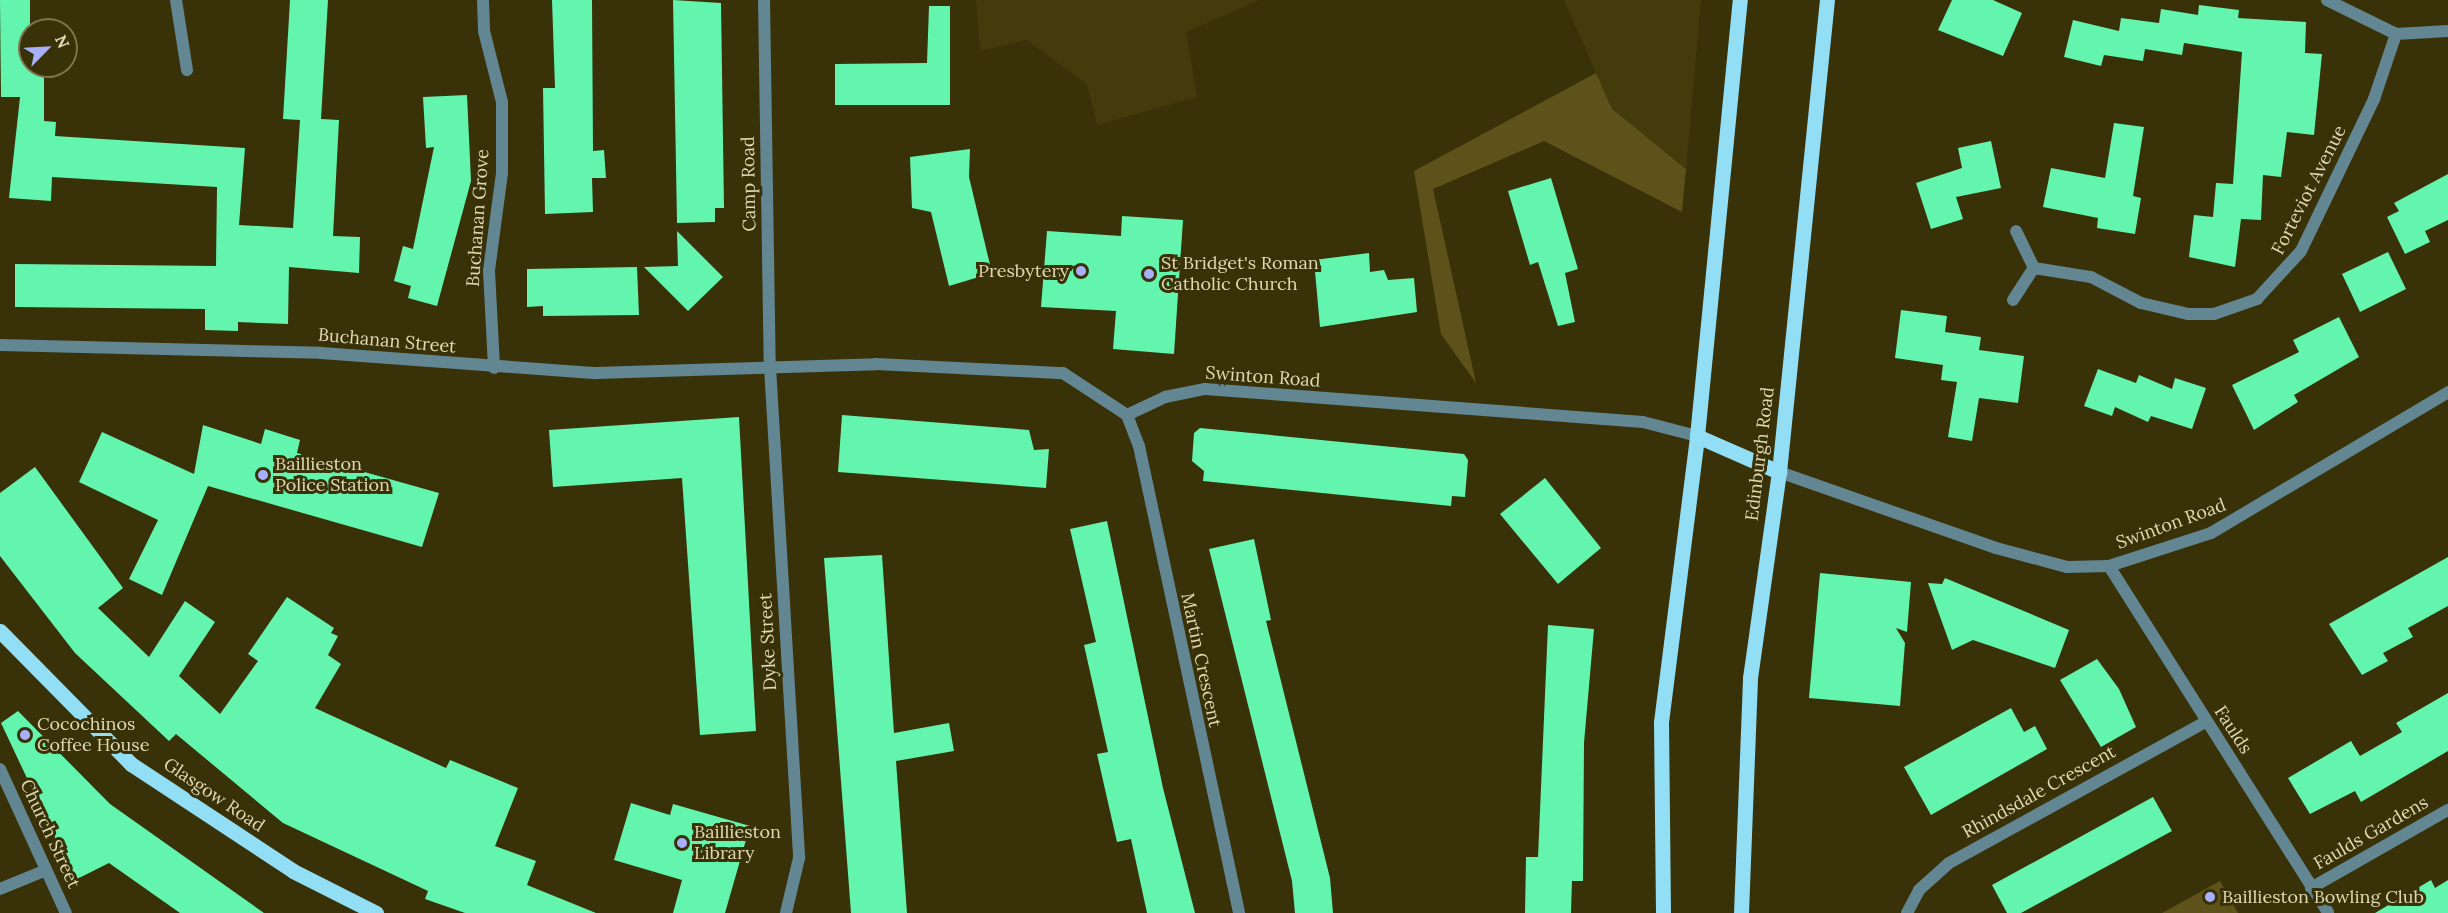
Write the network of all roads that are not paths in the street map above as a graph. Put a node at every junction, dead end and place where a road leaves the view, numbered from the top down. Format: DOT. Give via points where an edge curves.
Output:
graph roads {
  1 [pos="176,0"];
  2 [pos="483,0"];
  3 [pos="764,0"];
  4 [pos="1740,0"];
  5 [pos="1827,0"];
  6 [pos="2326,0"];
  7 [pos="2448,31"];
  8 [pos="2396,34"];
  9 [pos="187,70"];
  10 [pos="2016,231"];
  11 [pos="2034,268"];
  12 [pos="2013,300"];
  13 [pos="0,345"];
  14 [pos="770,367"];
  15 [pos="494,368"];
  16 [pos="2448,392"];
  17 [pos="1127,415"];
  18 [pos="1697,436"];
  19 [pos="1779,472"];
  20 [pos="2109,566"];
  21 [pos="0,631"];
  22 [pos="2206,722"];
  23 [pos="0,769"];
  24 [pos="2448,810"];
  25 [pos="46,870"];
  26 [pos="2311,888"];
  27 [pos="0,889"];
  28 [pos="66,913"];
  29 [pos="376,913"];
  30 [pos="786,913"];
  31 [pos="1239,913"];
  32 [pos="1663,913"];
  33 [pos="1741,913"];
  34 [pos="1907,913"];
  35 [pos="2328,913"];
  1 -- 9 [label="street"];
  2 -- 15 [label="street, Buchanan Grove" via="484,31 502,102 502,173 489,271"];
  3 -- 14 [label="street, Camp Road"];
  4 -- 18 [label="main road"];
  5 -- 19 [label="main road, Edinburgh Road"];
  6 -- 8 [label="street"];
  7 -- 8 [label="street"];
  8 -- 11 [label="street, Forteviot Avenue" via="2374,99 2301,250 2258,299 2214,314 2188,314 2141,303 2091,277"];
  10 -- 11 [label="street"];
  11 -- 12 [label="street"];
  13 -- 15 [label="street, Buchanan Street" via="321,353"];
  14 -- 15 [label="street, Buchanan Street" via="596,373"];
  14 -- 17 [label="street" via="876,364 1064,373"];
  14 -- 30 [label="street, Dyke Street" via="799,858"];
  16 -- 20 [label="street, Swinton Road" via="2211,533"];
  17 -- 18 [label="street, Swinton Road" via="1165,397 1205,389 1643,422"];
  17 -- 31 [label="street, Martin Crescent" via="1139,446"];
  18 -- 19 [label="main road"];
  18 -- 32 [label="main road" via="1661,722"];
  19 -- 20 [label="street, Swinton Road" via="1996,548 2067,567"];
  19 -- 33 [label="main road, Edinburgh Road" via="1750,678"];
  20 -- 22 [label="street, Faulds"];
  21 -- 29 [label="main road, Glasgow Road" via="131,764 293,871"];
  22 -- 26 [label="street, Faulds"];
  22 -- 34 [label="street, Rhindsdale Crescent" via="1949,862 1918,890"];
  23 -- 25 [label="street, Church Street"];
  24 -- 26 [label="street, Faulds Gardens"];
  25 -- 27 [label="street"];
  25 -- 28 [label="street, Church Street"];
  26 -- 35 [label="street, Faulds"];
}
